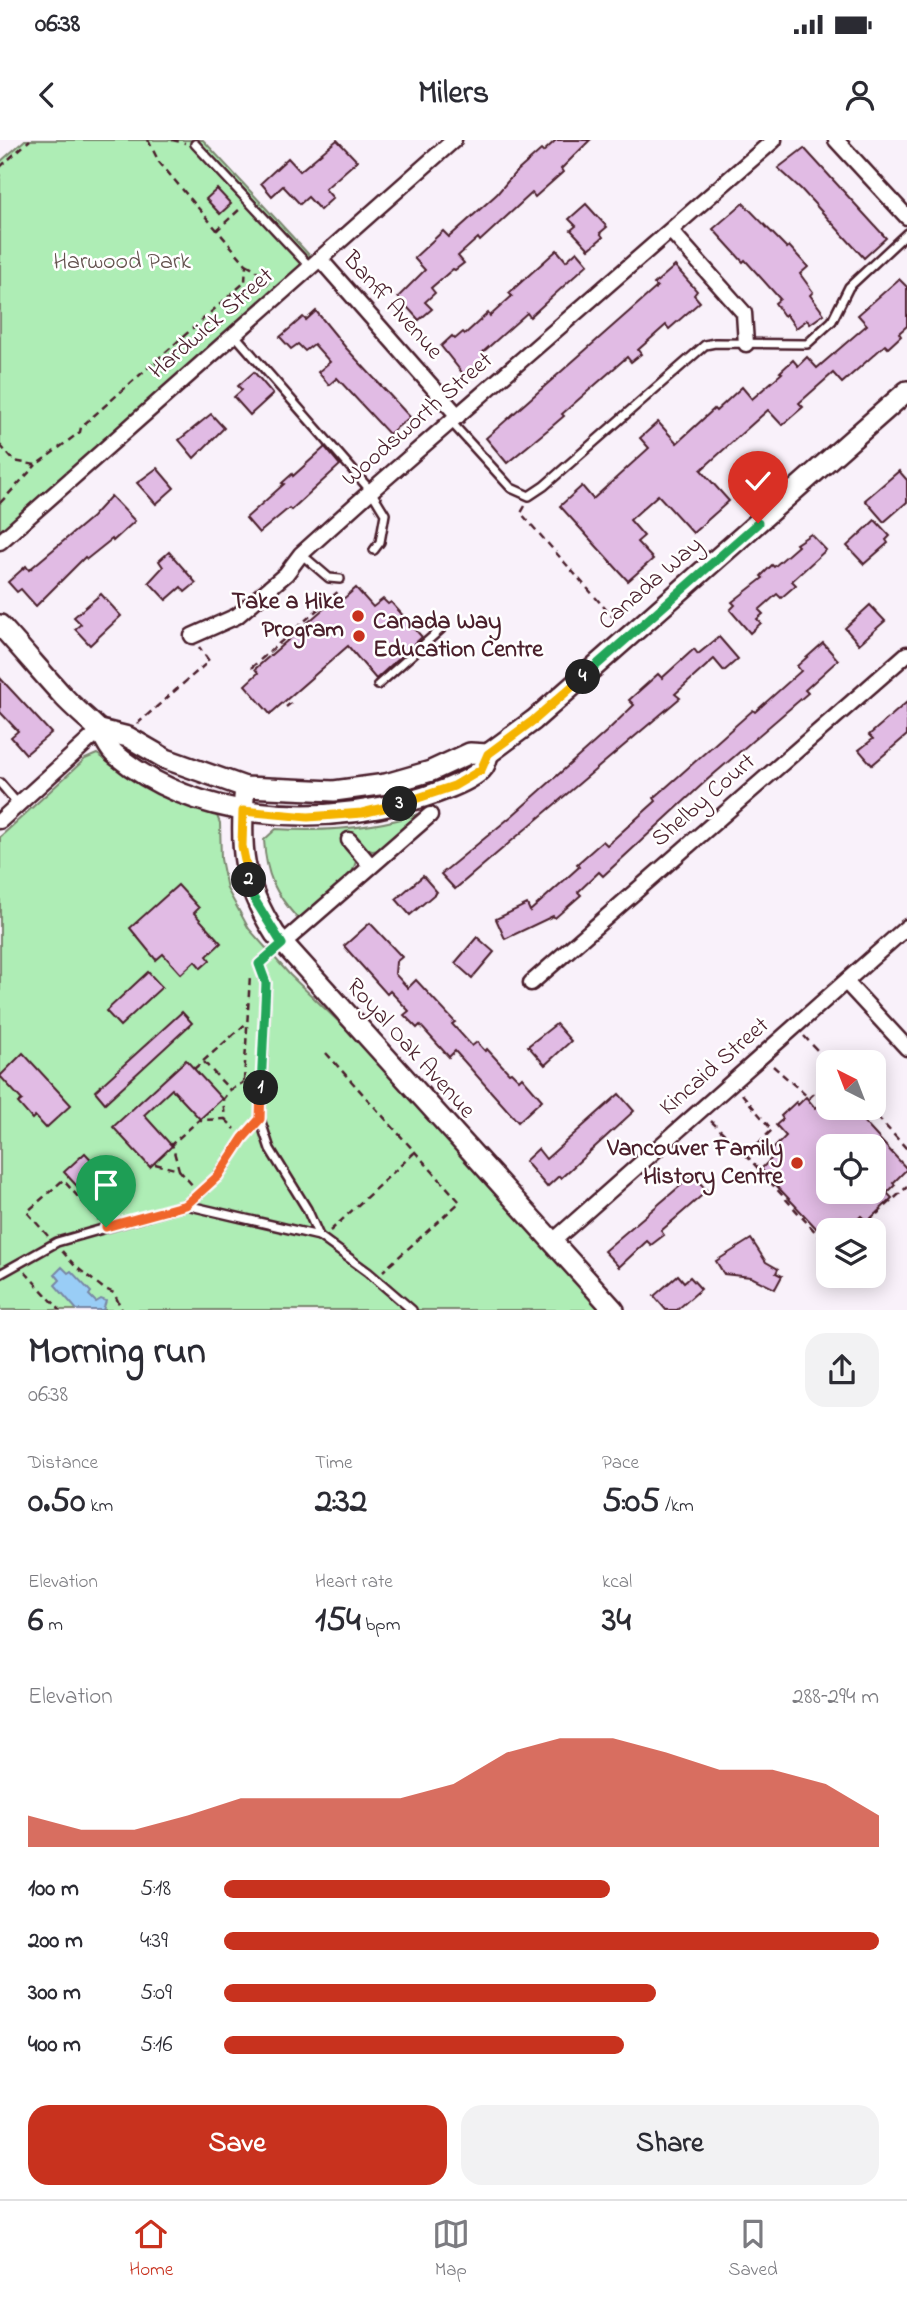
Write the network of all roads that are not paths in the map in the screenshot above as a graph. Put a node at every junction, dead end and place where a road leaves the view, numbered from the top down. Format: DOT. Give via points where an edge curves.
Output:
graph roads {
  1 [pos="454,140"];
  2 [pos="774,140"];
  3 [pos="836,140"];
  4 [pos="191,144"];
  5 [pos="907,217"];
  6 [pos="671,231"];
  7 [pos="907,233"];
  8 [pos="315,263"];
  9 [pos="233,334"];
  10 [pos="746,344"];
  11 [pos="907,391"];
  12 [pos="454,419"];
  13 [pos="371,491"];
  14 [pos="0,542"];
  15 [pos="374,550"];
  16 [pos="301,554"];
  17 [pos="340,579"];
  18 [pos="436,624"];
  19 [pos="0,625"];
  20 [pos="192,636"];
  21 [pos="907,654"];
  22 [pos="378,685"];
  23 [pos="100,730"];
  24 [pos="488,754"];
  25 [pos="0,783"];
  26 [pos="245,787"];
  27 [pos="19,804"];
  28 [pos="243,811"];
  29 [pos="430,815"];
  30 [pos="0,821"];
  31 [pos="349,840"];
  32 [pos="371,866"];
  33 [pos="907,927"];
  34 [pos="282,944"];
  35 [pos="846,982"];
  36 [pos="531,983"];
  37 [pos="907,1048"];
  38 [pos="260,1119"];
  39 [pos="186,1205"];
  40 [pos="320,1237"];
  41 [pos="552,1242"];
  42 [pos="0,1274"];
  43 [pos="412,1310"];
  44 [pos="614,1310"];
  1 -- 8 [label="street, Hardwick Street"];
  2 -- 6 [label="street, Woodsworth Street"];
  3 -- 5 [label="street"];
  4 -- 8 [label="lane"];
  6 -- 10 [label="street" via="744,313"];
  6 -- 12 [label="street, Woodsworth Street"];
  7 -- 10 [label="lane" via="849,287 832,321 807,344"];
  8 -- 9 [label="street, Hardwick Street"];
  8 -- 12 [label="street, Banff Avenue"];
  9 -- 13 [label="lane"];
  9 -- 14 [label="street, Hardwick Street"];
  10 -- 12 [label="lane" via="705,345 529,496 511,488"];
  11 -- 24 [label="main road, Canada Way" via="534,720"];
  12 -- 13 [label="street, Woodsworth Street"];
  13 -- 15 [label="lane" via="386,514"];
  13 -- 16 [label="street, Woodsworth Street"];
  16 -- 17 [label="lane" via="329,578"];
  16 -- 20 [label="street, Woodsworth Street" via="237,616"];
  18 -- 22 [label="lane" via="441,629"];
  19 -- 23 [label="main road, Canada Way"];
  21 -- 36 [label="street, Shelby Court"];
  23 -- 26 [label="main road, Canada Way" via="128,737 166,759"];
  23 -- 27 [label="street"];
  23 -- 28 [label="main road, Canada Way" via="114,754 152,778"];
  24 -- 26 [label="main road, Canada Way" via="470,753 431,771 361,788"];
  24 -- 28 [label="main road, Canada Way" via="481,770 454,786 409,802 308,817"];
  25 -- 27 [label="lane"];
  26 -- 28 [label="main road, Royal Oak Avenue"];
  27 -- 30 [label="street"];
  28 -- 34 [label="main road, Royal Oak Avenue" via="242,846 253,897"];
  29 -- 32 [label="street"];
  31 -- 32 [label="street"];
  32 -- 34 [label="street"];
  33 -- 35 [label="street, Kincaid Street"];
  34 -- 38 [label="lane" via="259,964 266,983"];
  34 -- 41 [label="main road, Royal Oak Avenue"];
  35 -- 37 [label="street"];
  35 -- 41 [label="street, Kincaid Street"];
  38 -- 39 [label="lane" via="218,1176"];
  38 -- 40 [label="lane" via="270,1149"];
  39 -- 40 [label="lane"];
  39 -- 42 [label="lane" via="57,1242"];
  40 -- 43 [label="lane"];
  41 -- 44 [label="main road, Royal Oak Avenue"];
}
